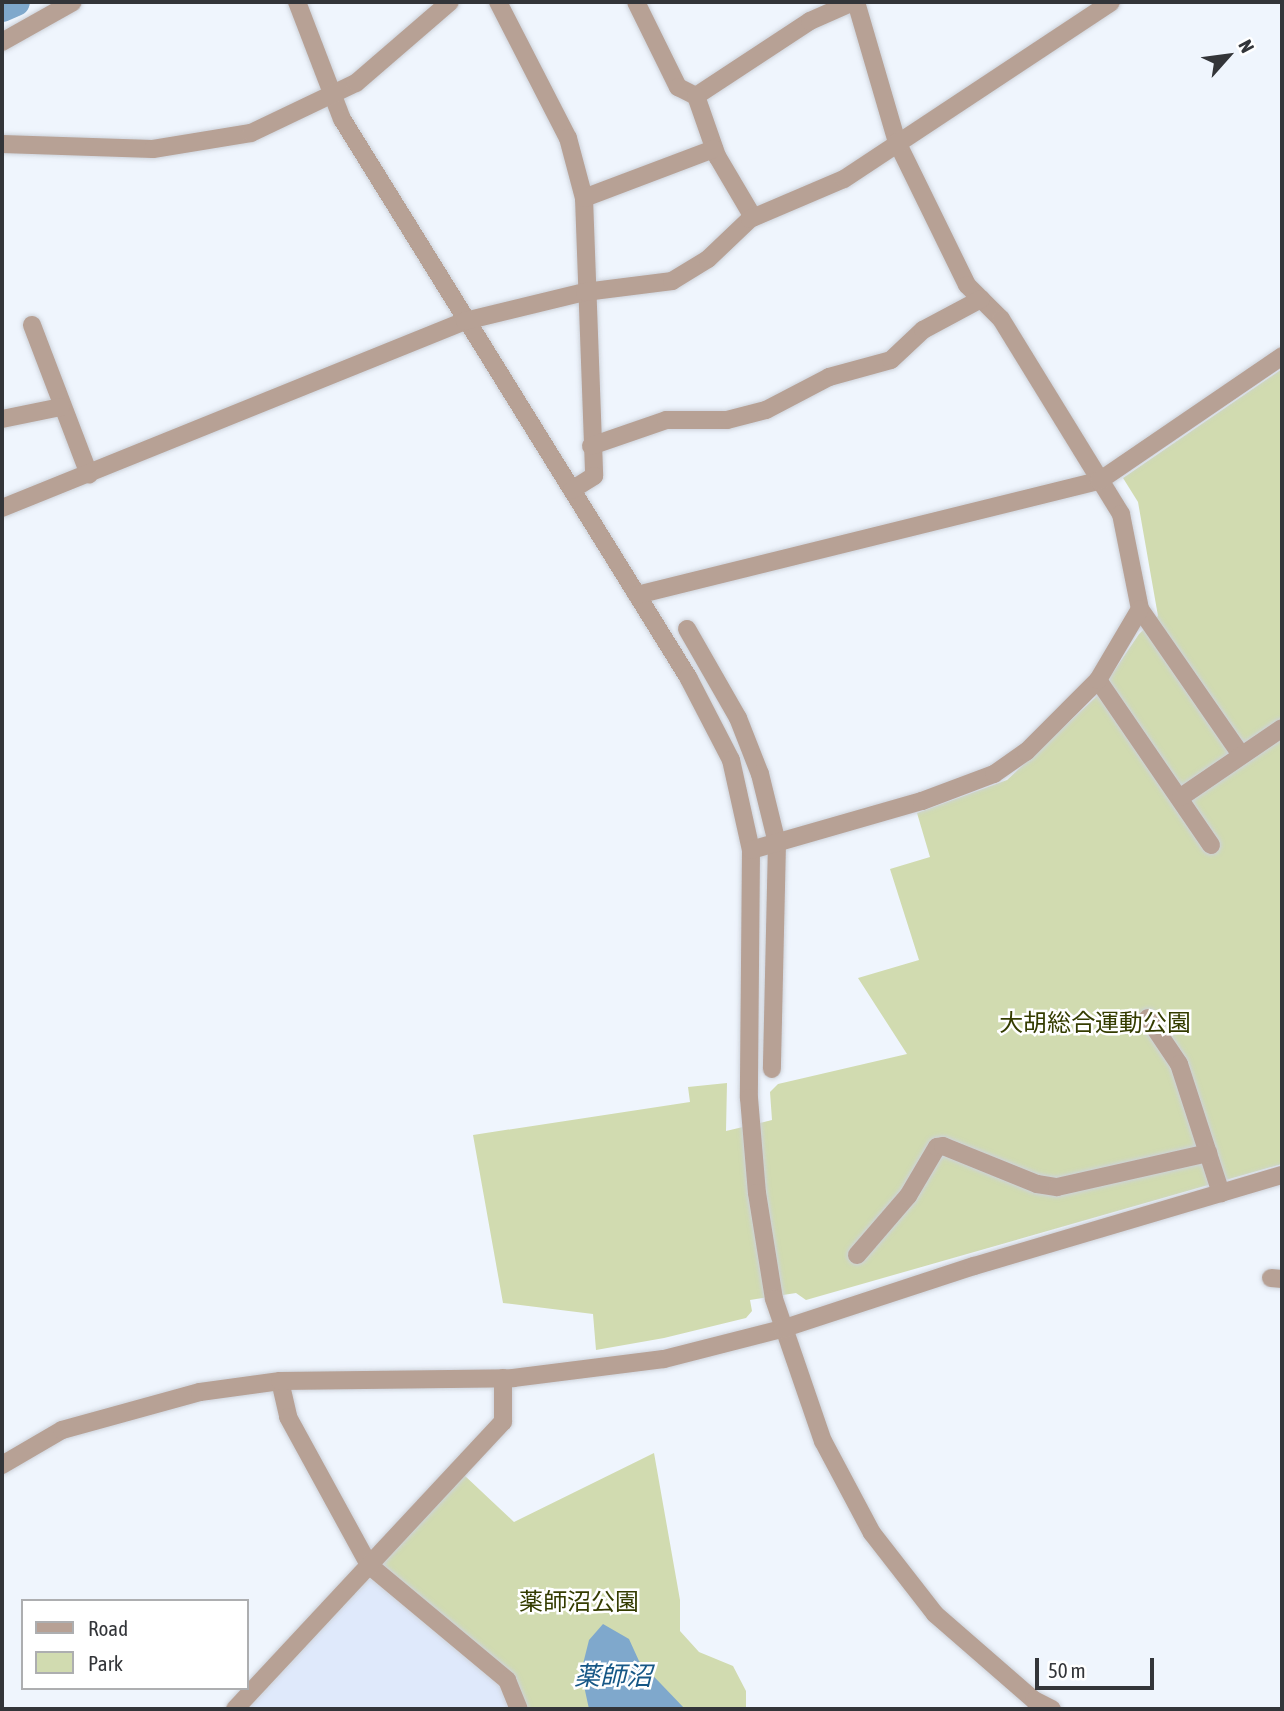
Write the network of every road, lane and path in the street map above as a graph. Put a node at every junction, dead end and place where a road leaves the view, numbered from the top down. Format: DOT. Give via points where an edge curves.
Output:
graph roads {
  1 [pos="73,2"];
  2 [pos="297,2"];
  3 [pos="450,2"];
  4 [pos="498,2"];
  5 [pos="635,2"];
  6 [pos="854,2"];
  7 [pos="1111,2"];
  8 [pos="2,41"];
  9 [pos="696,96"];
  10 [pos="333,97"];
  11 [pos="897,142"];
  12 [pos="2,144"];
  13 [pos="714,149"];
  14 [pos="584,198"];
  15 [pos="753,217"];
  16 [pos="585,292"];
  17 [pos="981,299"];
  18 [pos="466,321"];
  19 [pos="32,325"];
  20 [pos="1282,356"];
  21 [pos="61,407"];
  22 [pos="2,419"];
  23 [pos="591,446"];
  24 [pos="89,474"];
  25 [pos="1100,481"];
  26 [pos="572,490"];
  27 [pos="2,508"];
  28 [pos="637,595"];
  29 [pos="1140,609"];
  30 [pos="687,629"];
  31 [pos="707,666"];
  32 [pos="688,677"];
  33 [pos="1098,680"];
  34 [pos="738,718"];
  35 [pos="1282,728"];
  36 [pos="717,729"];
  37 [pos="1241,755"];
  38 [pos="1181,797"];
  39 [pos="777,843"];
  40 [pos="1211,845"];
  41 [pos="751,850"];
  42 [pos="751,995"];
  43 [pos="772,995"];
  44 [pos="1148,1018"];
  45 [pos="772,1069"];
  46 [pos="1208,1153"];
  47 [pos="1282,1175"];
  48 [pos="1221,1193"];
  49 [pos="858,1255"];
  50 [pos="782,1329"];
  51 [pos="503,1378"];
  52 [pos="280,1381"];
  53 [pos="2,1465"];
  54 [pos="369,1565"];
  55 [pos="235,1709"];
  56 [pos="519,1709"];
  57 [pos="1052,1709"];
  1 -- 8 [label="street"];
  2 -- 10 [label="street"];
  3 -- 10 [label="street" via="381,64"];
  4 -- 14 [label="street" via="568,138"];
  5 -- 9 [label="street" via="678,87"];
  6 -- 9 [label="street" via="810,21"];
  6 -- 11 [label="street"];
  7 -- 11 [label="street"];
  9 -- 13 [label="street"];
  10 -- 12 [label="street" via="279,123 201,144 106,149"];
  10 -- 18 [label="street"];
  11 -- 15 [label="street" via="844,179"];
  11 -- 17 [label="street" via="967,285"];
  13 -- 14 [label="street"];
  13 -- 15 [label="street"];
  14 -- 16 [label="street"];
  15 -- 16 [label="street" via="708,259 672,281"];
  16 -- 18 [label="street"];
  16 -- 23 [label="street"];
  17 -- 23 [label="street" via="923,330 891,360 829,377 766,411 727,420 666,420"];
  17 -- 25 [label="street" via="1001,319"];
  18 -- 24 [label="street"];
  18 -- 26 [label="street"];
  19 -- 21 [label="street"];
  20 -- 25 [label="street"];
  21 -- 22 [label="street"];
  21 -- 24 [label="street"];
  23 -- 26 [label="street" via="594,476"];
  24 -- 27 [label="street"];
  25 -- 28 [label="street"];
  25 -- 29 [label="street" via="1121,514"];
  26 -- 28 [label="street"];
  28 -- 32 [label="street"];
  29 -- 33 [label="street"];
  29 -- 37 [label="street"];
  30 -- 31 [label="street"];
  31 -- 32 [label="street"];
  31 -- 34 [label="street"];
  32 -- 36 [label="street"];
  33 -- 38 [label="street"];
  33 -- 39 [label="street" via="1026,752 994,774 922,802"];
  34 -- 36 [label="street"];
  34 -- 39 [label="street" via="760,774"];
  35 -- 37 [label="street"];
  36 -- 41 [label="street" via="741,792"];
  37 -- 38 [label="street"];
  38 -- 40 [label="street"];
  39 -- 41 [label="street"];
  39 -- 43 [label="street"];
  41 -- 42 [label="street"];
  42 -- 43 [label="street"];
  42 -- 50 [label="street" via="749,1098 757,1193"];
  43 -- 45 [label="street"];
  44 -- 46 [label="street" via="1179,1065"];
  46 -- 48 [label="street"];
  46 -- 49 [label="street" via="1057,1187 937,1147 908,1196"];
  47 -- 48 [label="street"];
  48 -- 50 [label="street"];
  50 -- 51 [label="street" via="664,1359"];
  50 -- 57 [label="street" via="823,1441 872,1533 935,1614 1034,1700"];
  51 -- 52 [label="street"];
  51 -- 54 [label="street" via="503,1422"];
  52 -- 53 [label="street" via="200,1392 62,1430"];
  52 -- 54 [label="street" via="288,1418"];
  54 -- 55 [label="street"];
  54 -- 56 [label="street" via="419,1595 507,1680"];
}
